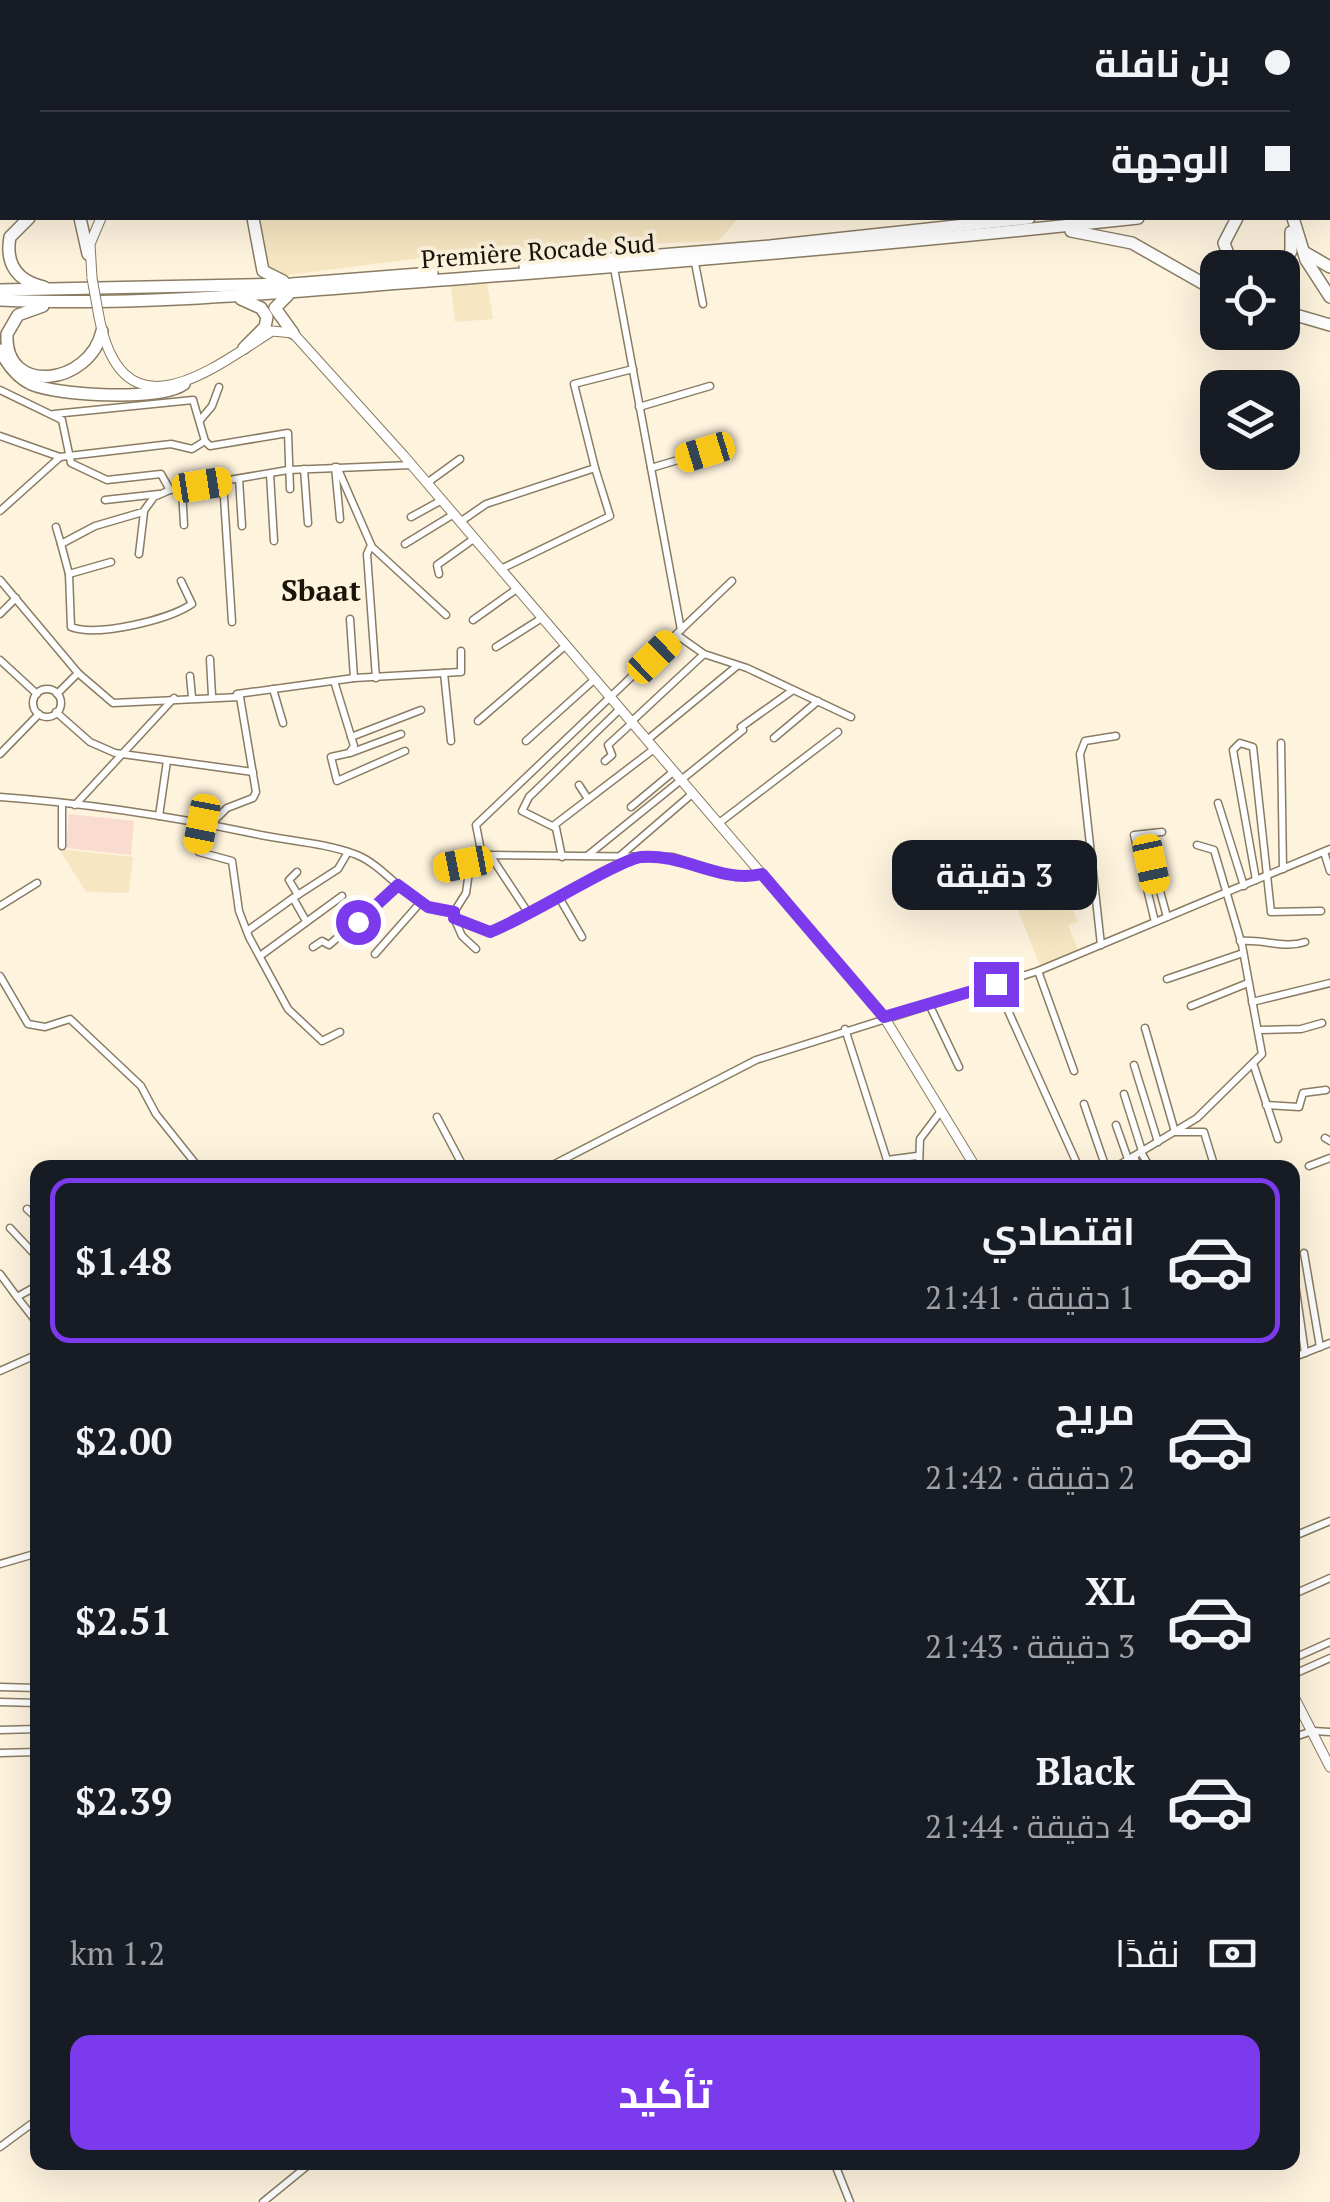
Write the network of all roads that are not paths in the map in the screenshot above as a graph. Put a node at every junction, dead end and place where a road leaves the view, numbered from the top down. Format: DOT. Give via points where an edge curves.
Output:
graph roads {
  1 [pos="27,220"];
  2 [pos="80,220"];
  3 [pos="100,220"];
  4 [pos="251,220"];
  5 [pos="251,220"];
  6 [pos="1095,220"];
  7 [pos="1237,220"];
  8 [pos="1291,220"];
  9 [pos="1291,220"];
  10 [pos="1030,223"];
  11 [pos="1292,236"];
  12 [pos="1300,248"];
  13 [pos="1227,250"];
  14 [pos="1291,250"];
  15 [pos="88,254"];
  16 [pos="695,263"];
  17 [pos="1330,267"];
  18 [pos="614,268"];
  19 [pos="1200,282"];
  20 [pos="291,289"];
  21 [pos="0,290"];
  22 [pos="73,291"];
  23 [pos="233,291"];
  24 [pos="1330,297"];
  25 [pos="0,300"];
  26 [pos="62,302"];
  27 [pos="703,304"];
  28 [pos="1330,305"];
  29 [pos="1300,316"];
  30 [pos="101,324"];
  31 [pos="1330,325"];
  32 [pos="293,333"];
  33 [pos="244,348"];
  34 [pos="0,350"];
  35 [pos="632,369"];
  36 [pos="184,384"];
  37 [pos="710,386"];
  38 [pos="219,387"];
  39 [pos="0,390"];
  40 [pos="639,407"];
  41 [pos="54,414"];
  42 [pos="201,419"];
  43 [pos="2,439"];
  44 [pos="205,441"];
  45 [pos="705,452"];
  46 [pos="64,456"];
  47 [pos="460,459"];
  48 [pos="412,465"];
  49 [pos="336,467"];
  50 [pos="595,468"];
  51 [pos="650,468"];
  52 [pos="304,469"];
  53 [pos="288,470"];
  54 [pos="270,474"];
  55 [pos="239,479"];
  56 [pos="223,482"];
  57 [pos="427,483"];
  58 [pos="290,488"];
  59 [pos="182,489"];
  60 [pos="170,490"];
  61 [pos="161,494"];
  62 [pos="105,500"];
  63 [pos="442,500"];
  64 [pos="0,511"];
  65 [pos="144,511"];
  66 [pos="412,517"];
  67 [pos="457,518"];
  68 [pos="340,519"];
  69 [pos="308,523"];
  70 [pos="184,525"];
  71 [pos="242,526"];
  72 [pos="56,527"];
  73 [pos="474,538"];
  74 [pos="274,541"];
  75 [pos="61,544"];
  76 [pos="405,544"];
  77 [pos="371,545"];
  78 [pos="139,554"];
  79 [pos="111,562"];
  80 [pos="501,568"];
  81 [pos="69,574"];
  82 [pos="440,574"];
  83 [pos="0,580"];
  84 [pos="732,581"];
  85 [pos="181,582"];
  86 [pos="518,588"];
  87 [pos="16,598"];
  88 [pos="0,614"];
  89 [pos="446,615"];
  90 [pos="542,618"];
  91 [pos="350,619"];
  92 [pos="473,620"];
  93 [pos="232,622"];
  94 [pos="679,633"];
  95 [pos="566,645"];
  96 [pos="496,647"];
  97 [pos="461,651"];
  98 [pos="704,654"];
  99 [pos="210,659"];
  100 [pos="0,660"];
  101 [pos="738,665"];
  102 [pos="78,673"];
  103 [pos="444,673"];
  104 [pos="190,676"];
  105 [pos="354,678"];
  106 [pos="376,678"];
  107 [pos="595,679"];
  108 [pos="334,681"];
  109 [pos="274,689"];
  110 [pos="794,690"];
  111 [pos="37,694"];
  112 [pos="57,694"];
  113 [pos="237,694"];
  114 [pos="212,696"];
  115 [pos="174,698"];
  116 [pos="192,698"];
  117 [pos="611,698"];
  118 [pos="818,700"];
  119 [pos="620,709"];
  120 [pos="421,710"];
  121 [pos="56,712"];
  122 [pos="39,714"];
  123 [pos="851,716"];
  124 [pos="478,722"];
  125 [pos="284,723"];
  126 [pos="632,723"];
  127 [pos="838,732"];
  128 [pos="401,734"];
  129 [pos="1116,736"];
  130 [pos="351,737"];
  131 [pos="774,738"];
  132 [pos="451,741"];
  133 [pos="526,741"];
  134 [pos="1281,743"];
  135 [pos="651,745"];
  136 [pos="404,751"];
  137 [pos="349,753"];
  138 [pos="0,754"];
  139 [pos="123,754"];
  140 [pos="166,761"];
  141 [pos="605,761"];
  142 [pos="253,772"];
  143 [pos="673,772"];
  144 [pos="682,782"];
  145 [pos="579,785"];
  146 [pos="692,794"];
  147 [pos="0,797"];
  148 [pos="588,799"];
  149 [pos="1218,803"];
  150 [pos="62,805"];
  151 [pos="74,806"];
  152 [pos="631,807"];
  153 [pos="159,816"];
  154 [pos="202,824"];
  155 [pos="212,824"];
  156 [pos="718,824"];
  157 [pos="552,826"];
  158 [pos="1162,832"];
  159 [pos="1145,836"];
  160 [pos="1197,845"];
  161 [pos="62,846"];
  162 [pos="1327,851"];
  163 [pos="348,852"];
  164 [pos="486,855"];
  165 [pos="619,857"];
  166 [pos="634,857"];
  167 [pos="562,858"];
  168 [pos="587,858"];
  169 [pos="470,865"];
  170 [pos="442,868"];
  171 [pos="1283,869"];
  172 [pos="1330,871"];
  173 [pos="297,872"];
  174 [pos="762,874"];
  175 [pos="1266,876"];
  176 [pos="1256,880"];
  177 [pos="37,883"];
  178 [pos="398,885"];
  179 [pos="1244,886"];
  180 [pos="1228,892"];
  181 [pos="295,896"];
  182 [pos="342,896"];
  183 [pos="560,900"];
  184 [pos="420,903"];
  185 [pos="0,906"];
  186 [pos="1321,911"];
  187 [pos="530,914"];
  188 [pos="454,915"];
  189 [pos="1167,917"];
  190 [pos="306,921"];
  191 [pos="1155,922"];
  192 [pos="246,931"];
  193 [pos="582,936"];
  194 [pos="1240,941"];
  195 [pos="1305,942"];
  196 [pos="1101,945"];
  197 [pos="313,947"];
  198 [pos="476,948"];
  199 [pos="1243,953"];
  200 [pos="375,954"];
  201 [pos="260,956"];
  202 [pos="1038,971"];
  203 [pos="0,976"];
  204 [pos="1167,979"];
  205 [pos="1248,983"];
  206 [pos="1330,983"];
  207 [pos="996,984"];
  208 [pos="1252,1002"];
  209 [pos="929,1004"];
  210 [pos="1191,1006"];
  211 [pos="884,1017"];
  212 [pos="1322,1023"];
  213 [pos="1144,1028"];
  214 [pos="844,1029"];
  215 [pos="1258,1030"];
  216 [pos="340,1032"];
  217 [pos="1134,1065"];
  218 [pos="1253,1065"];
  219 [pos="959,1067"];
  220 [pos="1074,1071"];
  221 [pos="1326,1090"];
  222 [pos="1124,1094"];
  223 [pos="1084,1104"];
  224 [pos="1264,1104"];
  225 [pos="942,1110"];
  226 [pos="438,1117"];
  227 [pos="1116,1125"];
  228 [pos="1175,1132"];
  229 [pos="1278,1139"];
  230 [pos="1158,1142"];
  231 [pos="917,1156"];
  232 [pos="1330,1158"];
  233 [pos="193,1160"];
  234 [pos="460,1160"];
  235 [pos="562,1160"];
  236 [pos="917,1160"];
  237 [pos="971,1160"];
  238 [pos="1075,1160"];
  239 [pos="1125,1160"];
  240 [pos="1126,1160"];
  241 [pos="1126,1160"];
  242 [pos="1128,1160"];
  243 [pos="1211,1160"];
  244 [pos="1309,1166"];
  245 [pos="27,1209"];
  246 [pos="30,1212"];
  247 [pos="10,1228"];
  248 [pos="30,1249"];
  249 [pos="1304,1253"];
  250 [pos="0,1274"];
  251 [pos="30,1290"];
  252 [pos="17,1297"];
  253 [pos="30,1314"];
  254 [pos="1300,1318"];
  255 [pos="1330,1343"];
  256 [pos="1320,1347"];
  257 [pos="1305,1353"];
  258 [pos="1300,1355"];
  259 [pos="30,1358"];
  260 [pos="0,1371"];
  261 [pos="1330,1521"];
  262 [pos="1300,1534"];
  263 [pos="30,1555"];
  264 [pos="0,1564"];
  265 [pos="1330,1578"];
  266 [pos="1300,1591"];
  267 [pos="1330,1642"];
  268 [pos="1300,1655"];
  269 [pos="1330,1658"];
  270 [pos="1300,1671"];
  271 [pos="0,1688"];
  272 [pos="30,1688"];
  273 [pos="0,1702"];
  274 [pos="30,1703"];
  275 [pos="1300,1718"];
  276 [pos="30,1729"];
  277 [pos="0,1730"];
  278 [pos="1312,1731"];
  279 [pos="1330,1732"];
  280 [pos="1300,1735"];
  281 [pos="30,1752"];
  282 [pos="0,1753"];
  283 [pos="1330,1767"];
  284 [pos="30,2125"];
  285 [pos="0,2148"];
  286 [pos="302,2170"];
  287 [pos="837,2170"];
  288 [pos="262,2202"];
  289 [pos="850,2202"];
  1 -- 22 [label="highway" via="10,237 15,272 38,286"];
  2 -- 15 [label="highway"];
  3 -- 15 [label="main road"];
  4 -- 20 [label="highway" via="263,271"];
  5 -- 23 [label="highway" via="255,273"];
  6 -- 10 [label="highway, Première Rocade Sud"];
  7 -- 13 [label="highway"];
  8 -- 11 [label="highway"];
  9 -- 12 [label="highway"];
  10 -- 16 [label="highway, Première Rocade Sud"];
  10 -- 19 [label="highway" via="1120,239"];
  10 -- 20 [label="highway, Première Rocade Sud"];
  11 -- 14 [label="highway"];
  11 -- 28 [label="highway"];
  12 -- 17 [label="highway"];
  12 -- 24 [label="highway"];
  15 -- 30 [label="main road, bridge"];
  16 -- 18 [label="highway, Première Rocade Sud"];
  16 -- 27 [label="street"];
  18 -- 20 [label="highway, Première Rocade Sud"];
  18 -- 35 [label="street"];
  20 -- 23 [label="highway, Première Rocade Sud"];
  20 -- 32 [label="highway" via="274,308"];
  21 -- 22 [label="highway, Première Rocade Sud"];
  22 -- 23 [label="highway, Première Rocade Sud"];
  23 -- 26 [label="highway, Première Rocade Sud"];
  23 -- 33 [label="highway" via="267,317"];
  25 -- 26 [label="highway, Première Rocade Sud"];
  26 -- 30 [label="highway" via="27,310 10,324 6,342 20,369 37,376 73,369 96,353"];
  29 -- 31 [label="highway"];
  30 -- 36 [label="main road" via="113,357 133,378"];
  32 -- 33 [label="main road" via="272,331"];
  32 -- 48 [label="main road"];
  33 -- 36 [label="main road"];
  34 -- 36 [label="highway" via="24,380 48,388 149,395"];
  35 -- 40 [label="street"];
  35 -- 50 [label="street" via="573,386"];
  37 -- 40 [label="street"];
  38 -- 42 [label="street"];
  39 -- 41 [label="street"];
  40 -- 51 [label="street"];
  41 -- 42 [label="street" via="193,400"];
  41 -- 46 [label="street" via="65,427"];
  42 -- 44 [label="street"];
  43 -- 46 [label="street"];
  44 -- 46 [label="street" via="192,450 170,444"];
  44 -- 53 [label="street" via="234,445 288,433"];
  45 -- 51 [label="street"];
  46 -- 60 [label="street" via="99,479 161,474"];
  46 -- 64 [label="street"];
  47 -- 57 [label="street"];
  48 -- 49 [label="street"];
  48 -- 57 [label="main road"];
  49 -- 52 [label="street"];
  49 -- 68 [label="street"];
  49 -- 77 [label="street"];
  50 -- 67 [label="street"];
  50 -- 80 [label="street" via="610,516"];
  51 -- 94 [label="street"];
  52 -- 53 [label="street"];
  52 -- 69 [label="street"];
  53 -- 54 [label="street"];
  53 -- 58 [label="street"];
  54 -- 55 [label="street"];
  54 -- 74 [label="street"];
  55 -- 56 [label="street"];
  55 -- 71 [label="street"];
  56 -- 59 [label="street"];
  56 -- 93 [label="street"];
  57 -- 63 [label="main road"];
  59 -- 60 [label="street"];
  59 -- 70 [label="street"];
  60 -- 61 [label="street"];
  61 -- 62 [label="street"];
  61 -- 65 [label="street"];
  63 -- 66 [label="street"];
  63 -- 67 [label="main road"];
  65 -- 75 [label="street"];
  65 -- 78 [label="street"];
  67 -- 73 [label="main road"];
  67 -- 76 [label="street"];
  72 -- 75 [label="street"];
  73 -- 80 [label="main road"];
  73 -- 82 [label="street" via="437,565"];
  75 -- 81 [label="street"];
  77 -- 89 [label="street"];
  77 -- 106 [label="street"];
  79 -- 81 [label="street"];
  80 -- 86 [label="main road"];
  81 -- 85 [label="street" via="68,614 77,630 172,616 192,604"];
  83 -- 87 [label="street"];
  84 -- 94 [label="street"];
  86 -- 90 [label="main road"];
  86 -- 92 [label="street"];
  87 -- 88 [label="street"];
  87 -- 102 [label="street"];
  90 -- 95 [label="main road"];
  90 -- 96 [label="street"];
  91 -- 105 [label="street"];
  94 -- 98 [label="street"];
  94 -- 117 [label="street"];
  95 -- 107 [label="main road"];
  95 -- 124 [label="street"];
  97 -- 103 [label="street" via="462,671"];
  98 -- 101 [label="street"];
  98 -- 126 [label="street"];
  99 -- 114 [label="street"];
  100 -- 111 [label="street"];
  101 -- 110 [label="street"];
  101 -- 135 [label="street"];
  102 -- 112 [label="street"];
  102 -- 115 [label="street" via="113,704"];
  103 -- 106 [label="street"];
  103 -- 132 [label="street"];
  104 -- 116 [label="street"];
  105 -- 106 [label="street"];
  105 -- 108 [label="street"];
  107 -- 117 [label="main road"];
  107 -- 133 [label="street"];
  108 -- 109 [label="street"];
  108 -- 130 [label="street"];
  109 -- 113 [label="street"];
  109 -- 125 [label="street"];
  110 -- 118 [label="street"];
  110 -- 144 [label="street" via="741,727"];
  111 -- 112 [label="street"];
  111 -- 122 [label="street"];
  112 -- 121 [label="street"];
  113 -- 114 [label="street"];
  113 -- 142 [label="street"];
  114 -- 116 [label="street"];
  115 -- 116 [label="street"];
  115 -- 139 [label="street"];
  117 -- 119 [label="main road"];
  117 -- 164 [label="street" via="476,825"];
  118 -- 123 [label="street"];
  118 -- 131 [label="street"];
  119 -- 126 [label="main road"];
  119 -- 157 [label="street" via="529,797 522,811"];
  120 -- 130 [label="street"];
  121 -- 122 [label="street"];
  121 -- 139 [label="street" via="90,742"];
  122 -- 138 [label="street"];
  126 -- 135 [label="main road"];
  126 -- 141 [label="street" via="608,745 612,755"];
  127 -- 156 [label="street"];
  128 -- 137 [label="street"];
  129 -- 196 [label="street" via="1084,741 1080,754"];
  130 -- 137 [label="street"];
  134 -- 171 [label="street"];
  135 -- 143 [label="main road"];
  135 -- 148 [label="street"];
  136 -- 137 [label="street" via="338,781 331,757"];
  139 -- 140 [label="street"];
  139 -- 151 [label="street"];
  140 -- 142 [label="street"];
  140 -- 153 [label="street"];
  142 -- 155 [label="street" via="253,798 227,808"];
  143 -- 144 [label="main road"];
  143 -- 152 [label="street"];
  144 -- 146 [label="main road"];
  144 -- 168 [label="street"];
  145 -- 148 [label="street"];
  146 -- 156 [label="main road"];
  146 -- 165 [label="street"];
  147 -- 150 [label="street"];
  148 -- 157 [label="street"];
  149 -- 179 [label="street"];
  150 -- 151 [label="street"];
  150 -- 161 [label="street"];
  151 -- 153 [label="street"];
  153 -- 154 [label="street"];
  154 -- 155 [label="street"];
  154 -- 192 [label="street" via="199,852 232,861"];
  155 -- 163 [label="street"];
  156 -- 174 [label="main road"];
  157 -- 167 [label="street" via="560,834"];
  158 -- 159 [label="street"];
  159 -- 189 [label="street"];
  159 -- 191 [label="street" via="1134,835"];
  160 -- 180 [label="street" via="1214,850"];
  162 -- 171 [label="street"];
  162 -- 172 [label="street"];
  163 -- 178 [label="street"];
  163 -- 181 [label="street" via="338,869"];
  164 -- 167 [label="street"];
  164 -- 169 [label="street"];
  164 -- 187 [label="street"];
  165 -- 166 [label="street"];
  165 -- 168 [label="street"];
  166 -- 174 [label="street" via="682,858 736,877"];
  166 -- 183 [label="street"];
  167 -- 168 [label="street"];
  169 -- 170 [label="street"];
  169 -- 188 [label="street"];
  171 -- 175 [label="street"];
  173 -- 181 [label="street" via="288,880"];
  174 -- 211 [label="main road"];
  175 -- 176 [label="street"];
  175 -- 176 [label="street" via="1253,746 1240,743 1234,756"];
  175 -- 186 [label="street" via="1271,912"];
  176 -- 179 [label="street"];
  177 -- 185 [label="street"];
  178 -- 184 [label="street"];
  178 -- 197 [label="street" via="328,945"];
  179 -- 180 [label="street"];
  180 -- 189 [label="street"];
  180 -- 194 [label="street"];
  181 -- 190 [label="street"];
  181 -- 192 [label="street"];
  182 -- 190 [label="street"];
  183 -- 187 [label="street"];
  183 -- 193 [label="street"];
  184 -- 188 [label="street"];
  184 -- 200 [label="street"];
  187 -- 188 [label="street" via="490,932"];
  188 -- 198 [label="street"];
  189 -- 191 [label="street"];
  190 -- 201 [label="street"];
  191 -- 196 [label="street"];
  192 -- 201 [label="street"];
  194 -- 195 [label="street" via="1265,939 1290,948"];
  194 -- 199 [label="street"];
  196 -- 202 [label="street"];
  199 -- 204 [label="street"];
  199 -- 205 [label="street"];
  201 -- 216 [label="street" via="296,1020 322,1040"];
  202 -- 207 [label="street"];
  202 -- 220 [label="street"];
  203 -- 233 [label="street" via="28,1024 70,1019 122,1066"];
  205 -- 208 [label="street"];
  205 -- 210 [label="street"];
  206 -- 208 [label="street"];
  207 -- 209 [label="street"];
  207 -- 238 [label="street"];
  208 -- 215 [label="street"];
  209 -- 211 [label="street"];
  209 -- 219 [label="street"];
  211 -- 214 [label="street"];
  211 -- 225 [label="main road"];
  212 -- 215 [label="street"];
  213 -- 228 [label="street"];
  214 -- 231 [label="street" via="887,1160"];
  214 -- 235 [label="street" via="756,1060"];
  215 -- 218 [label="street" via="1262,1054"];
  217 -- 230 [label="street"];
  218 -- 224 [label="street"];
  218 -- 228 [label="street"];
  221 -- 224 [label="street" via="1303,1093 1299,1107"];
  222 -- 240 [label="street"];
  223 -- 239 [label="street"];
  224 -- 229 [label="street"];
  225 -- 231 [label="street" via="920,1139"];
  225 -- 237 [label="main road"];
  226 -- 234 [label="street"];
  227 -- 241 [label="street"];
  228 -- 230 [label="street"];
  228 -- 243 [label="street" via="1201,1130"];
  230 -- 242 [label="street"];
  231 -- 236 [label="street"];
  232 -- 244 [label="street"];
  245 -- 246 [label="street"];
  247 -- 248 [label="street"];
  249 -- 256 [label="street"];
  250 -- 252 [label="street"];
  251 -- 252 [label="street"];
  252 -- 253 [label="street"];
  254 -- 257 [label="street"];
  255 -- 256 [label="street"];
  256 -- 257 [label="street"];
  257 -- 258 [label="street"];
  259 -- 260 [label="street"];
  261 -- 262 [label="street"];
  263 -- 264 [label="street"];
  265 -- 266 [label="street"];
  267 -- 268 [label="street"];
  269 -- 270 [label="street"];
  271 -- 272 [label="street"];
  273 -- 274 [label="street"];
  275 -- 278 [label="main road"];
  276 -- 277 [label="street"];
  278 -- 279 [label="street"];
  278 -- 280 [label="street"];
  278 -- 283 [label="main road"];
  281 -- 282 [label="street"];
  284 -- 285 [label="street"];
  286 -- 288 [label="street"];
  287 -- 289 [label="street"];
}
